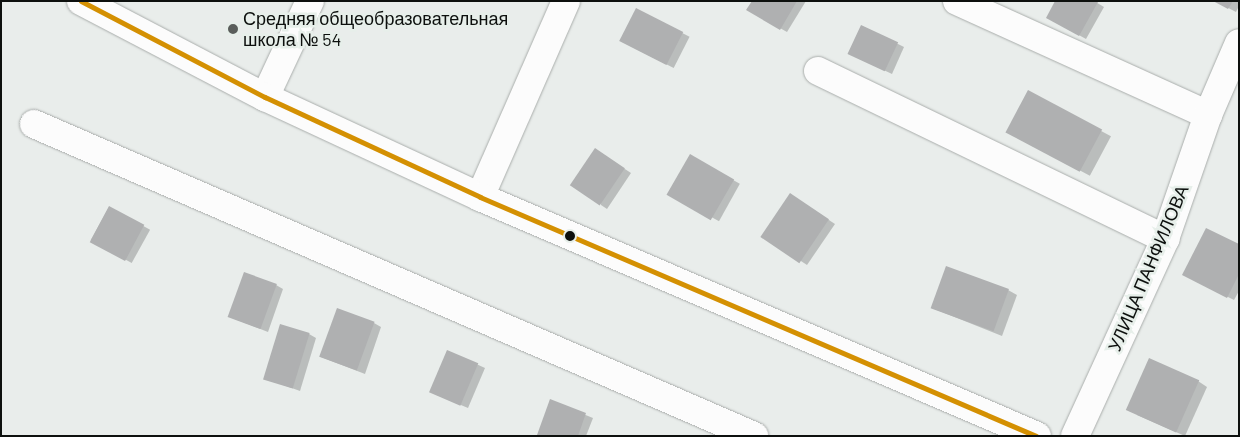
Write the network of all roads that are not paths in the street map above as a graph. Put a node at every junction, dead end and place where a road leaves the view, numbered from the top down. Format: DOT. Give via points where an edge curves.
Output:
graph roads {
  1 [pos="81,1"];
  2 [pos="310,1"];
  3 [pos="566,1"];
  4 [pos="957,1"];
  5 [pos="987,8"];
  6 [pos="1239,43"];
  7 [pos="818,71"];
  8 [pos="265,97"];
  9 [pos="1208,115"];
  10 [pos="34,124"];
  11 [pos="480,197"];
  12 [pos="1165,239"];
  13 [pos="754,436"];
  14 [pos="1037,436"];
  15 [pos="1076,436"];
  1 -- 8 [label="street"];
  2 -- 8 [label="street"];
  3 -- 11 [label="street"];
  4 -- 5 [label="street"];
  5 -- 9 [label="street"];
  6 -- 9 [label="street, УЛИЦА ПАНФИЛОВА"];
  7 -- 12 [label="street"];
  8 -- 11 [label="street"];
  9 -- 12 [label="street, УЛИЦА ПАНФИЛОВА"];
  10 -- 13 [label="street"];
  11 -- 14 [label="street"];
  12 -- 15 [label="street, УЛИЦА ПАНФИЛОВА"];
}
